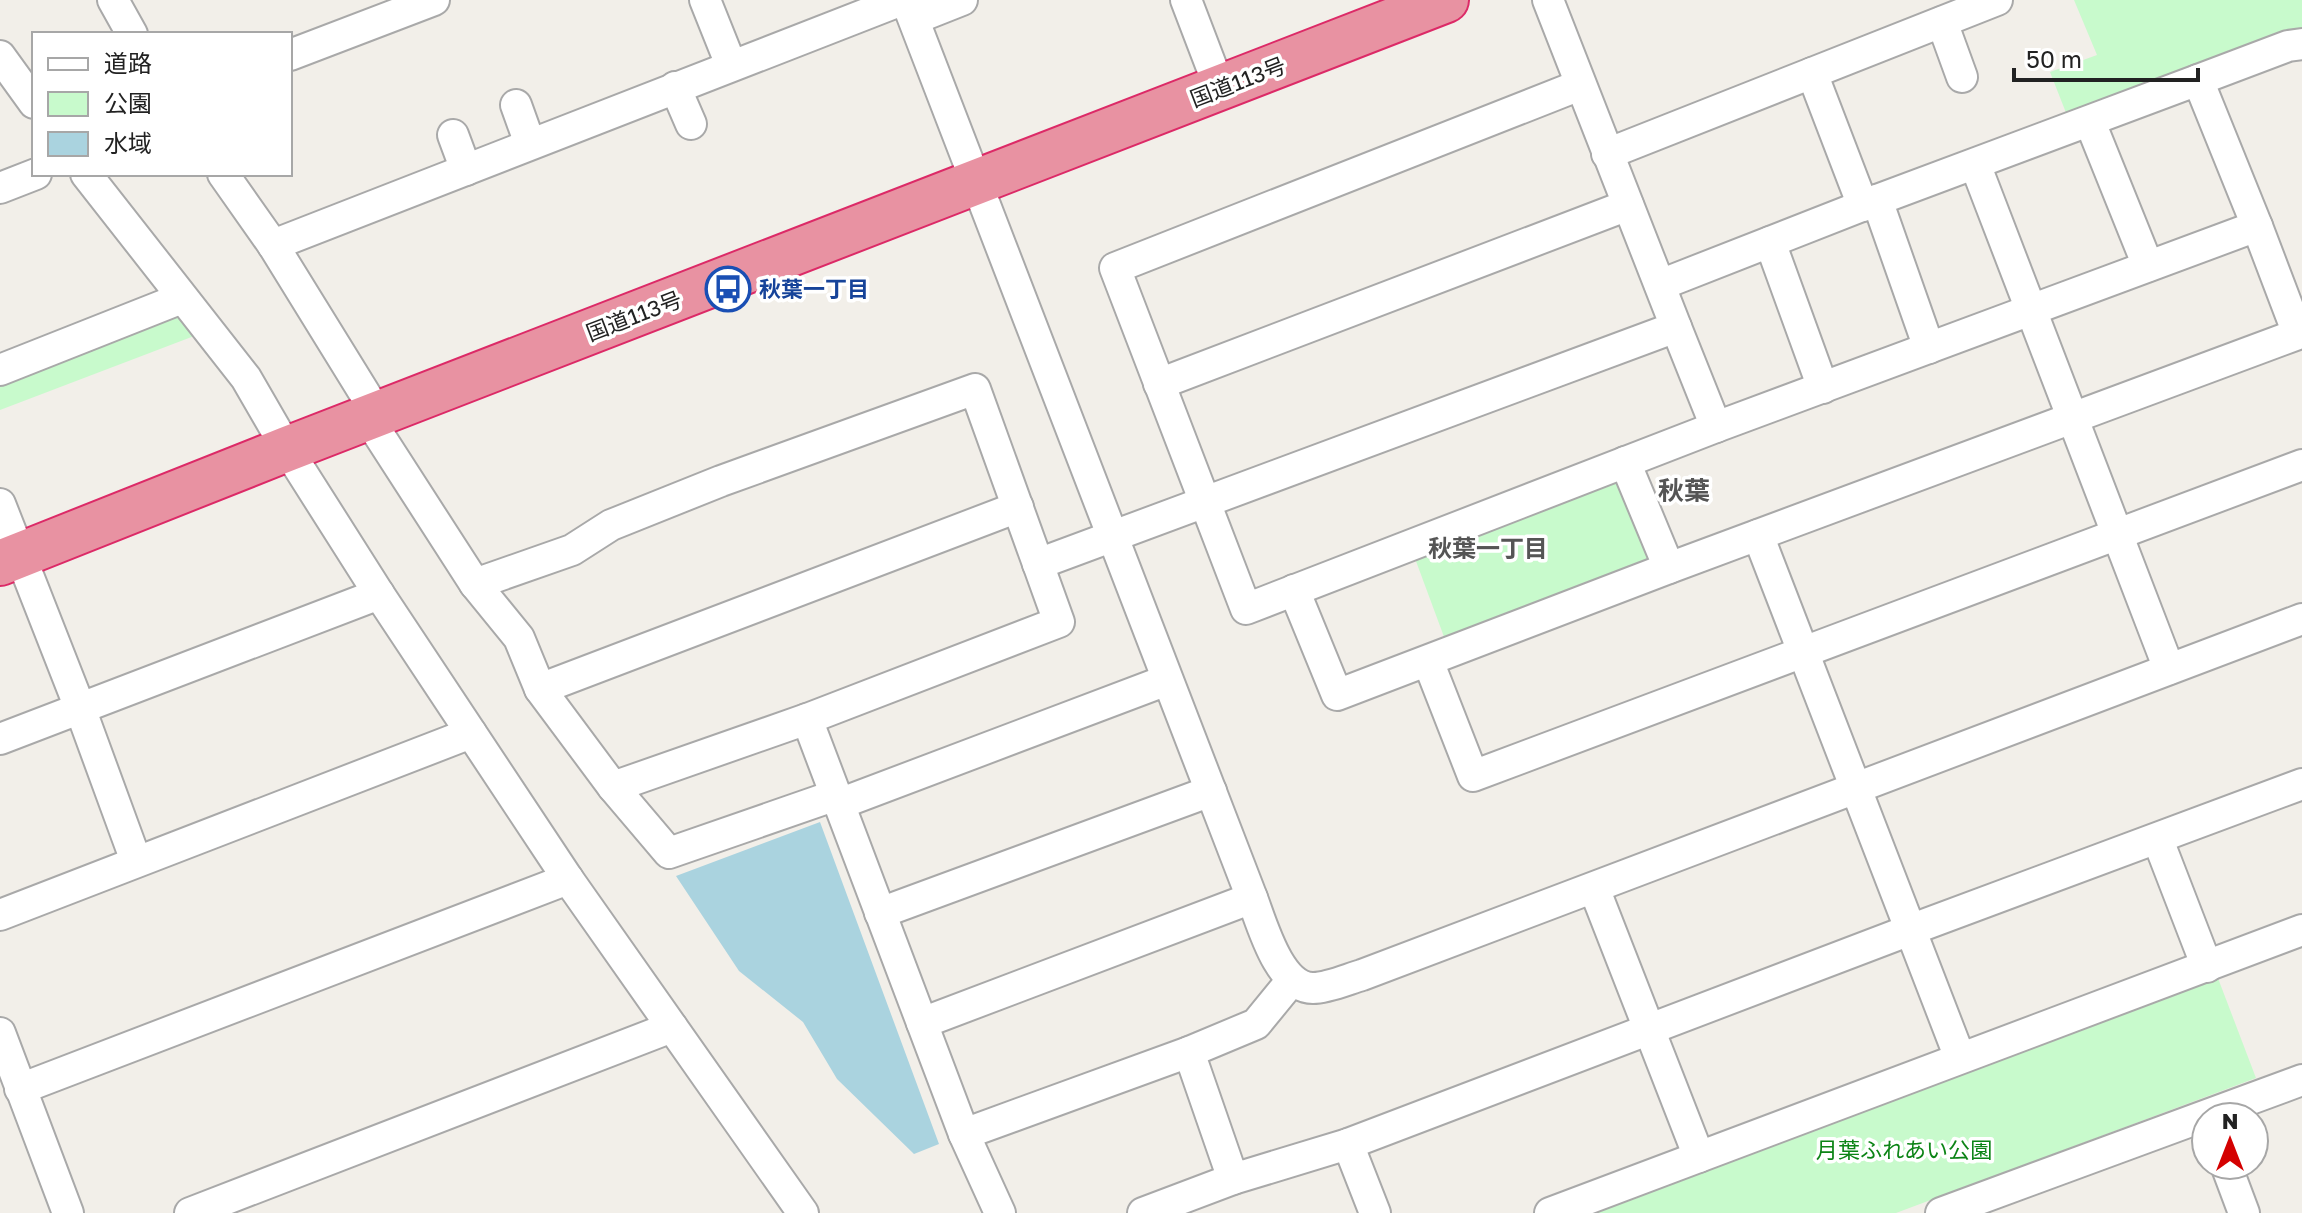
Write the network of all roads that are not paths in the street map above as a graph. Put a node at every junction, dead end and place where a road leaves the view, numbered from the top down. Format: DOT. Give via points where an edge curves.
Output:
graph roads {
  1 [pos="113,0"];
  2 [pos="705,0"];
  3 [pos="962,0"];
  4 [pos="1186,0"];
  5 [pos="1446,0"];
  6 [pos="1548,0"];
  7 [pos="1997,0"];
  8 [pos="415,3"];
  9 [pos="907,6"];
  10 [pos="1942,22"];
  11 [pos="131,32"];
  12 [pos="2302,44"];
  13 [pos="292,54"];
  14 [pos="0,56"];
  15 [pos="731,65"];
  16 [pos="1812,73"];
  17 [pos="1962,77"];
  18 [pos="2198,80"];
  19 [pos="1580,85"];
  20 [pos="675,87"];
  21 [pos="1220,89"];
  22 [pos="32,100"];
  23 [pos="516,105"];
  24 [pos="2090,122"];
  25 [pos="691,124"];
  26 [pos="453,135"];
  27 [pos="530,144"];
  28 [pos="1607,154"];
  29 [pos="1975,164"];
  30 [pos="466,170"];
  31 [pos="32,176"];
  32 [pos="88,176"];
  33 [pos="224,176"];
  34 [pos="976,184"];
  35 [pos="0,188"];
  36 [pos="1870,203"];
  37 [pos="1628,205"];
  38 [pos="2257,226"];
  39 [pos="1770,242"];
  40 [pos="273,245"];
  41 [pos="2148,266"];
  42 [pos="1660,285"];
  43 [pos="182,298"];
  44 [pos="2031,311"];
  45 [pos="1676,327"];
  46 [pos="2300,340"];
  47 [pos="1929,348"];
  48 [pos="0,370"];
  49 [pos="1159,384"];
  50 [pos="1823,388"];
  51 [pos="373,416"];
  52 [pos="2073,417"];
  53 [pos="1716,427"];
  54 [pos="287,449"];
  55 [pos="1625,462"];
  56 [pos="2302,465"];
  57 [pos="1204,503"];
  58 [pos="0,504"];
  59 [pos="1018,507"];
  60 [pos="1758,535"];
  61 [pos="2118,535"];
  62 [pos="1112,538"];
  63 [pos="10,559"];
  64 [pos="1038,564"];
  65 [pos="1669,568"];
  66 [pos="475,584"];
  67 [pos="1294,590"];
  68 [pos="379,594"];
  69 [pos="2302,619"];
  70 [pos="1803,654"];
  71 [pos="1428,661"];
  72 [pos="2169,669"];
  73 [pos="1167,680"];
  74 [pos="540,689"];
  75 [pos="80,708"];
  76 [pos="807,719"];
  77 [pos="471,733"];
  78 [pos="0,739"];
  79 [pos="2302,784"];
  80 [pos="613,787"];
  81 [pos="1855,788"];
  82 [pos="1211,791"];
  83 [pos="838,800"];
  84 [pos="2158,840"];
  85 [pos="136,861"];
  86 [pos="568,879"];
  87 [pos="1594,888"];
  88 [pos="1252,898"];
  89 [pos="880,913"];
  90 [pos="0,915"];
  91 [pos="1910,930"];
  92 [pos="2302,930"];
  93 [pos="2207,967"];
  94 [pos="1292,980"];
  95 [pos="922,1023"];
  96 [pos="672,1027"];
  97 [pos="1649,1032"];
  98 [pos="0,1033"];
  99 [pos="1189,1052"];
  100 [pos="1960,1058"];
  101 [pos="2302,1080"];
  102 [pos="20,1089"];
  103 [pos="2247,1101"];
  104 [pos="2190,1123"];
  105 [pos="964,1134"];
  106 [pos="1348,1144"];
  107 [pos="1699,1157"];
  108 [pos="1233,1179"];
  109 [pos="2232,1181"];
  110 [pos="2006,1201"];
  111 [pos="68,1213"];
  112 [pos="190,1213"];
  113 [pos="803,1213"];
  114 [pos="1000,1213"];
  115 [pos="1143,1213"];
  116 [pos="1375,1213"];
  117 [pos="1550,1213"];
  118 [pos="1941,1213"];
  119 [pos="2244,1213"];
  1 -- 11 [label="street"];
  2 -- 15 [label="street"];
  3 -- 9 [label="street"];
  4 -- 21 [label="street"];
  5 -- 21 [label="highway, 国道113号"];
  6 -- 19 [label="street"];
  7 -- 10 [label="street"];
  8 -- 13 [label="street"];
  9 -- 15 [label="street"];
  9 -- 34 [label="street"];
  10 -- 16 [label="street"];
  10 -- 17 [label="street"];
  12 -- 18 [label="street"];
  14 -- 22 [label="street"];
  15 -- 20 [label="street"];
  16 -- 28 [label="street"];
  16 -- 36 [label="street"];
  18 -- 24 [label="street"];
  18 -- 38 [label="street"];
  19 -- 28 [label="street"];
  19 -- 49 [label="street" via="1115,268"];
  20 -- 25 [label="street"];
  20 -- 27 [label="street"];
  21 -- 34 [label="highway, 国道113号"];
  23 -- 27 [label="street"];
  24 -- 29 [label="street"];
  24 -- 41 [label="street"];
  26 -- 30 [label="street"];
  27 -- 30 [label="street"];
  28 -- 37 [label="street"];
  29 -- 36 [label="street"];
  29 -- 44 [label="street"];
  30 -- 40 [label="street"];
  31 -- 35 [label="street"];
  32 -- 43 [label="street"];
  33 -- 40 [label="street"];
  34 -- 51 [label="highway, 国道113号"];
  34 -- 62 [label="street"];
  36 -- 39 [label="street"];
  36 -- 47 [label="street"];
  37 -- 42 [label="street"];
  37 -- 49 [label="street"];
  38 -- 41 [label="street"];
  38 -- 46 [label="street"];
  39 -- 42 [label="street"];
  39 -- 50 [label="street"];
  40 -- 51 [label="street"];
  41 -- 44 [label="street"];
  42 -- 45 [label="street"];
  43 -- 48 [label="street"];
  43 -- 54 [label="street" via="246,378"];
  44 -- 47 [label="street"];
  44 -- 52 [label="street"];
  45 -- 53 [label="street"];
  45 -- 57 [label="street"];
  46 -- 52 [label="street"];
  47 -- 50 [label="street"];
  49 -- 57 [label="street"];
  50 -- 53 [label="street"];
  51 -- 54 [label="highway, 国道113号"];
  51 -- 66 [label="street"];
  52 -- 60 [label="street"];
  52 -- 61 [label="street"];
  53 -- 55 [label="street"];
  54 -- 63 [label="highway, 国道113号"];
  54 -- 68 [label="street"];
  55 -- 65 [label="street"];
  55 -- 67 [label="street"];
  56 -- 61 [label="street"];
  57 -- 62 [label="street"];
  57 -- 67 [label="street" via="1246,609"];
  58 -- 63 [label="street"];
  59 -- 64 [label="street"];
  59 -- 66 [label="street" via="975,389 721,481 611,525 572,550"];
  59 -- 74 [label="street"];
  60 -- 65 [label="street"];
  60 -- 70 [label="street"];
  61 -- 70 [label="street"];
  61 -- 72 [label="street"];
  62 -- 64 [label="street"];
  62 -- 73 [label="street"];
  63 -- 75 [label="street"];
  64 -- 76 [label="street" via="1059,622"];
  65 -- 71 [label="street"];
  66 -- 74 [label="street" via="519,638"];
  67 -- 71 [label="street" via="1337,695"];
  68 -- 75 [label="street"];
  68 -- 77 [label="street"];
  69 -- 72 [label="street"];
  70 -- 71 [label="street" via="1473,776"];
  70 -- 81 [label="street"];
  72 -- 81 [label="street"];
  73 -- 82 [label="street"];
  73 -- 83 [label="street"];
  74 -- 80 [label="street"];
  75 -- 78 [label="street"];
  75 -- 85 [label="street"];
  76 -- 80 [label="street"];
  76 -- 83 [label="street"];
  77 -- 85 [label="street"];
  77 -- 86 [label="street"];
  79 -- 84 [label="street"];
  80 -- 83 [label="street" via="669,853"];
  81 -- 87 [label="street"];
  81 -- 91 [label="street"];
  82 -- 88 [label="street"];
  82 -- 89 [label="street"];
  83 -- 89 [label="street"];
  84 -- 91 [label="street"];
  84 -- 93 [label="street"];
  85 -- 90 [label="street"];
  86 -- 96 [label="street"];
  86 -- 102 [label="street"];
  87 -- 94 [label="street" via="1362,975 1312,988"];
  87 -- 97 [label="street"];
  88 -- 94 [label="street" via="1281,969"];
  88 -- 95 [label="street"];
  89 -- 95 [label="street"];
  91 -- 97 [label="street"];
  91 -- 100 [label="street"];
  92 -- 93 [label="street"];
  93 -- 100 [label="street"];
  94 -- 99 [label="street" via="1256,1024"];
  95 -- 105 [label="street"];
  96 -- 112 [label="street"];
  96 -- 113 [label="street"];
  97 -- 106 [label="street"];
  97 -- 107 [label="street"];
  98 -- 102 [label="street"];
  99 -- 105 [label="street"];
  99 -- 108 [label="street"];
  100 -- 107 [label="street"];
  101 -- 103 [label="street"];
  102 -- 111 [label="street"];
  104 -- 110 [label="street"];
  105 -- 114 [label="street"];
  106 -- 108 [label="street"];
  106 -- 116 [label="street"];
  107 -- 117 [label="street"];
  108 -- 115 [label="street"];
  109 -- 119 [label="street"];
  110 -- 118 [label="street"];
}
